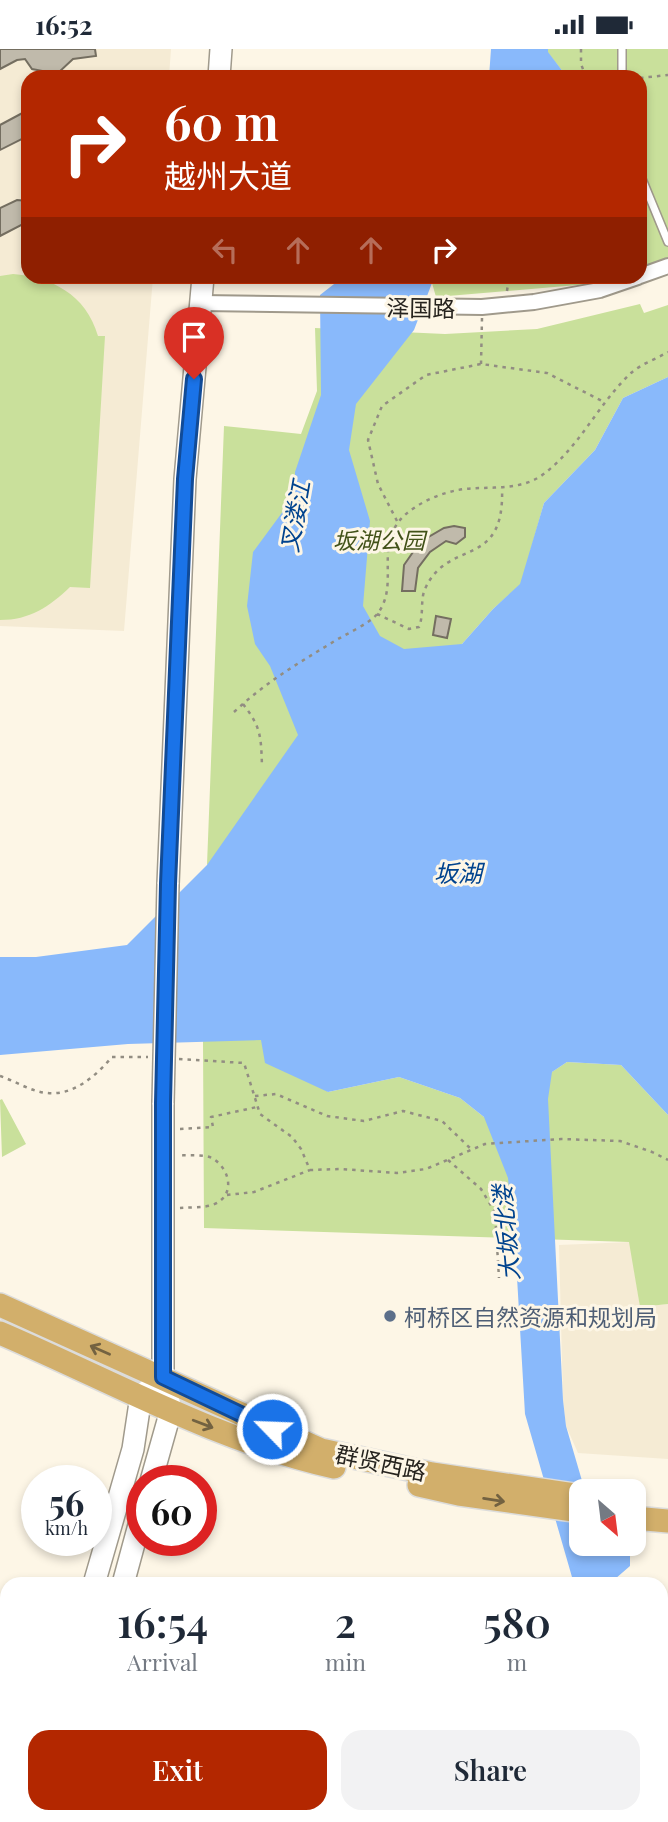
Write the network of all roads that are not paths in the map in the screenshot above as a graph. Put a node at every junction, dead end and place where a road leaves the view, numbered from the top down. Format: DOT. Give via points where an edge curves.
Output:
graph roads {
  1 [pos="221,49"];
  2 [pos="622,49"];
  3 [pos="220,70"];
  4 [pos="622,70"];
  5 [pos="647,191"];
  6 [pos="668,242"];
  7 [pos="668,266"];
  8 [pos="647,273"];
  9 [pos="202,284"];
  10 [pos="617,284"];
  11 [pos="201,303"];
  12 [pos="0,1305"];
  13 [pos="0,1333"];
  14 [pos="163,1377"];
  15 [pos="141,1397"];
  16 [pos="171,1410"];
  17 [pos="156,1465"];
  18 [pos="569,1497"];
  19 [pos="548,1499"];
  20 [pos="646,1504"];
  21 [pos="668,1505"];
  22 [pos="569,1507"];
  23 [pos="646,1519"];
  24 [pos="668,1521"];
  25 [pos="131,1556"];
  26 [pos="96,1577"];
  27 [pos="125,1577"];
  1 -- 3 [label="street"];
  2 -- 4 [label="lane"];
  5 -- 6 [label="lane"];
  7 -- 8 [label="street, 泽国路"];
  9 -- 11 [label="street"];
  10 -- 11 [label="street, 泽国路" via="534,302 482,307"];
  11 -- 14 [label="street, bridge" via="185,479 168,884"];
  14 -- 12 [label="main road, 群贤西路, one-way"];
  13 -- 15 [label="main road, 群贤西路"];
  14 -- 15 [label="street"];
  14 -- 16 [label="street"];
  14 -- 19 [label="main road, 群贤西路" via="321,1450"];
  15 -- 16 [label="main road, 群贤西路"];
  15 -- 26 [label="street" via="133,1449"];
  16 -- 17 [label="street"];
  16 -- 19 [label="main road, 群贤西路, one-way" via="303,1460 459,1494"];
  18 -- 19 [label="main road, 群贤西路"];
  19 -- 22 [label="main road, 群贤西路"];
  20 -- 21 [label="main road"];
  23 -- 24 [label="main road"];
  25 -- 27 [label="street"];
}
